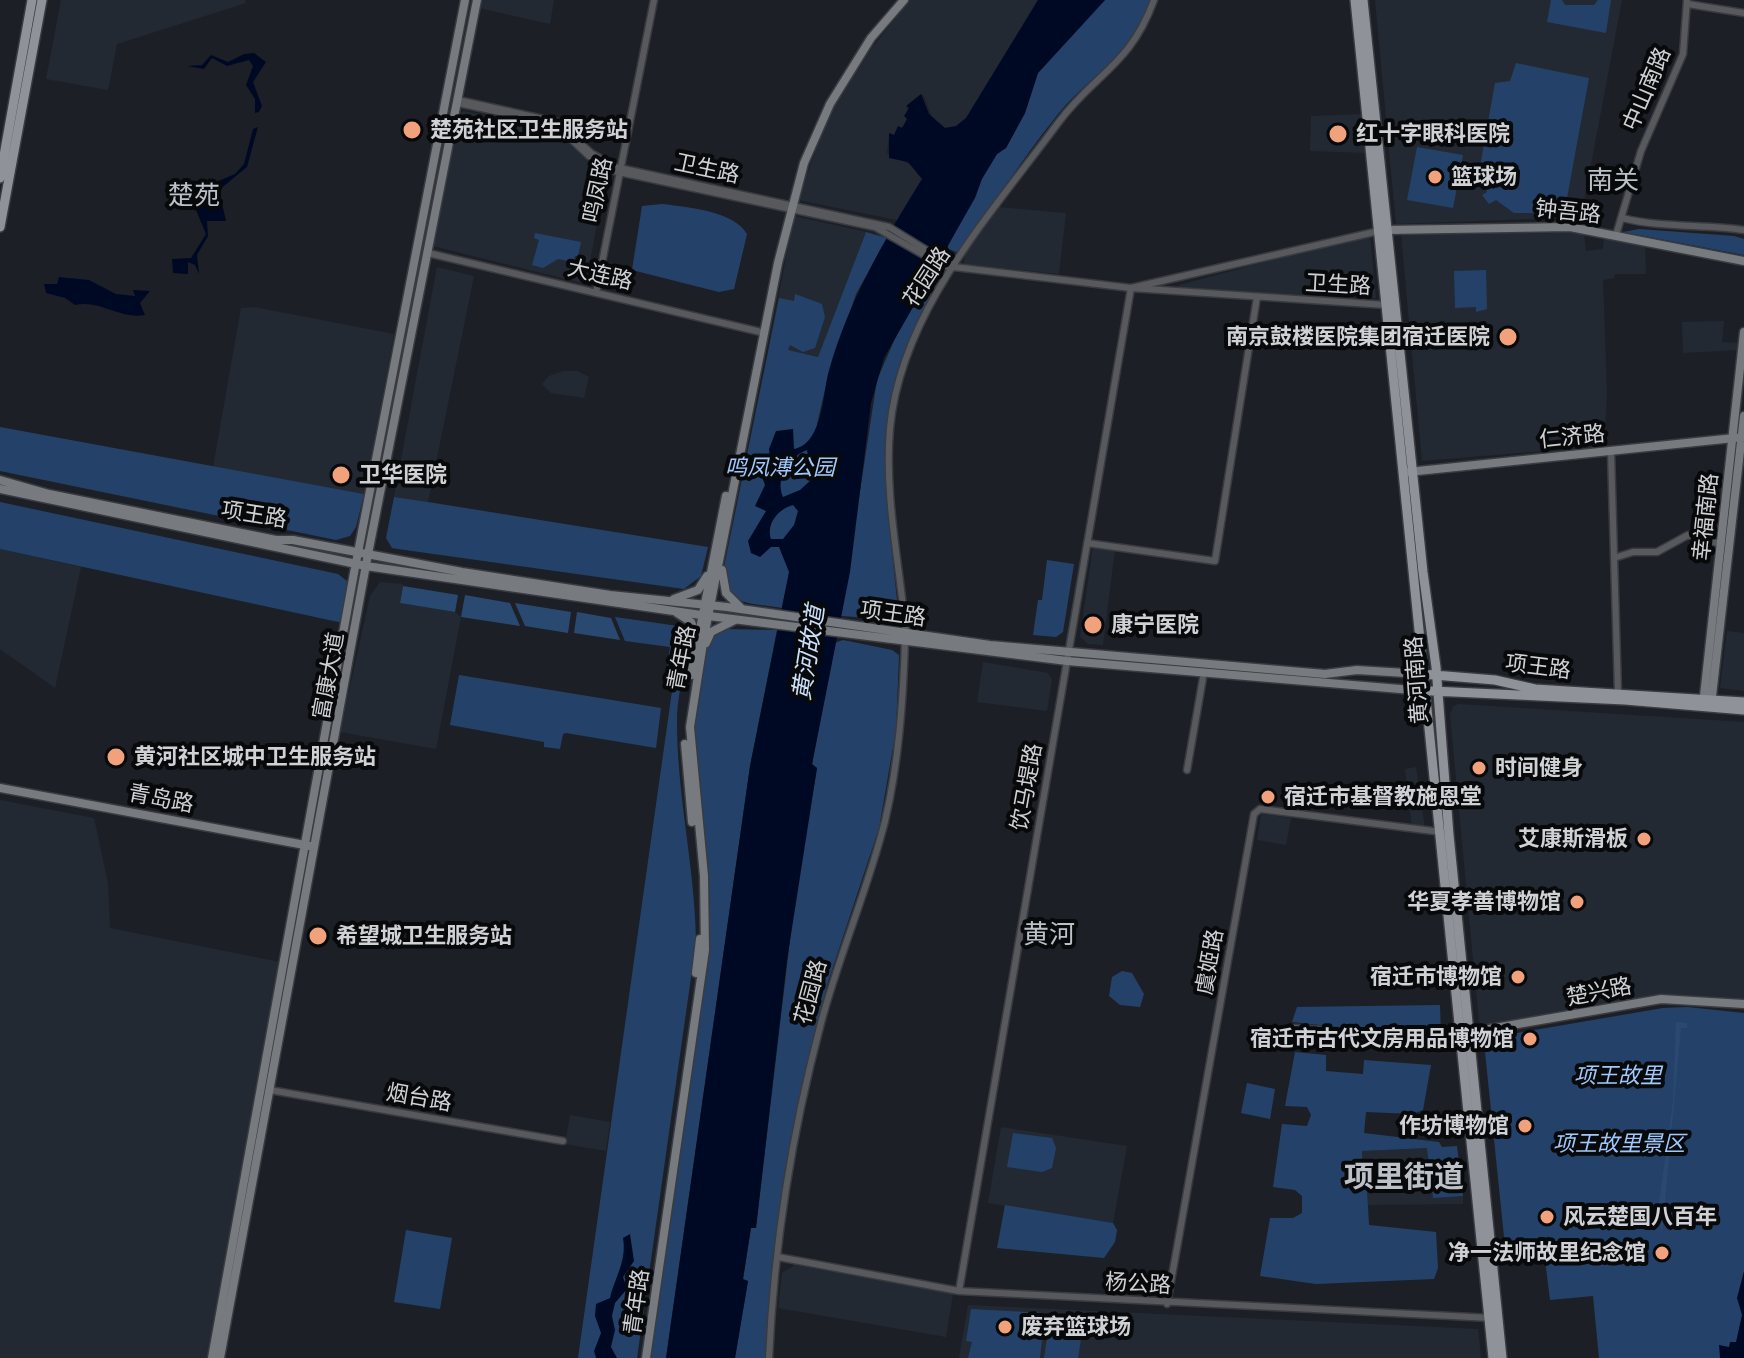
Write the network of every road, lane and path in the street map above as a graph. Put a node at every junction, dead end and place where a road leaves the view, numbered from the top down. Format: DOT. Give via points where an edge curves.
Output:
graph roads {
  1 [pos="32,0"];
  2 [pos="42,0"];
  3 [pos="465,0"];
  4 [pos="477,0"];
  5 [pos="654,0"];
  6 [pos="897,0"];
  7 [pos="904,0"];
  8 [pos="1154,0"];
  9 [pos="1355,0"];
  10 [pos="1363,0"];
  11 [pos="1688,2"];
  12 [pos="1744,13"];
  13 [pos="458,101"];
  14 [pos="621,171"];
  15 [pos="0,178"];
  16 [pos="788,208"];
  17 [pos="1622,218"];
  18 [pos="0,227"];
  19 [pos="1383,230"];
  20 [pos="1744,230"];
  21 [pos="1616,235"];
  22 [pos="428,253"];
  23 [pos="1744,261"];
  24 [pos="954,267"];
  25 [pos="1131,288"];
  26 [pos="596,293"];
  27 [pos="1257,297"];
  28 [pos="1386,305"];
  29 [pos="762,332"];
  30 [pos="1744,332"];
  31 [pos="1744,416"];
  32 [pos="1739,437"];
  33 [pos="1611,452"];
  34 [pos="1407,472"];
  35 [pos="0,480"];
  36 [pos="0,489"];
  37 [pos="1087,543"];
  38 [pos="1721,544"];
  39 [pos="718,548"];
  40 [pos="363,553"];
  41 [pos="1614,558"];
  42 [pos="356,564"];
  43 [pos="366,566"];
  44 [pos="669,605"];
  45 [pos="707,605"];
  46 [pos="742,614"];
  47 [pos="705,615"];
  48 [pos="906,637"];
  49 [pos="1068,658"];
  50 [pos="1204,672"];
  51 [pos="1422,674"];
  52 [pos="1437,675"];
  53 [pos="693,680"];
  54 [pos="1424,691"];
  55 [pos="1437,692"];
  56 [pos="1618,693"];
  57 [pos="1708,701"];
  58 [pos="1744,702"];
  59 [pos="1744,710"];
  60 [pos="1187,770"];
  61 [pos="0,788"];
  62 [pos="1441,832"];
  63 [pos="312,846"];
  64 [pos="1744,1004"];
  65 [pos="1295,1028"];
  66 [pos="1465,1033"];
  67 [pos="270,1090"];
  68 [pos="563,1141"];
  69 [pos="778,1257"];
  70 [pos="959,1291"];
  71 [pos="1167,1304"];
  72 [pos="1493,1318"];
  73 [pos="212,1358"];
  74 [pos="220,1358"];
  75 [pos="644,1358"];
  76 [pos="769,1358"];
  77 [pos="1493,1358"];
  78 [pos="1502,1358"];
  1 -- 15 [label="main road"];
  2 -- 18 [label="main road"];
  3 -- 40 [label="street, 富康大道"];
  4 -- 13 [label="street, 富康大道"];
  5 -- 14 [label="street, 鸣凤路"];
  6 -- 16 [label="street, 青年路" via="867,35 826,102 799,161"];
  7 -- 16 [label="street, 青年路" via="871,38 830,104"];
  8 -- 24 [label="street, 花园路" via="1129,51 1067,111"];
  9 -- 19 [label="main road, 黄河南路"];
  10 -- 19 [label="main road, 黄河南路"];
  11 -- 12 [label="street"];
  11 -- 17 [label="street, 中山南路" via="1683,54 1641,151"];
  13 -- 14 [label="street, 卫生路" via="555,124 593,159"];
  13 -- 22 [label="street, 富康大道"];
  14 -- 16 [label="street, 卫生路"];
  14 -- 26 [label="street, 鸣凤路"];
  16 -- 24 [label="street, 卫生路" via="887,229"];
  16 -- 29 [label="street, 青年路"];
  17 -- 20 [label="street"];
  17 -- 21 [label="street, 中山南路"];
  19 -- 21 [label="street, 钟吾路" via="1537,226"];
  19 -- 25 [label="street"];
  19 -- 28 [label="main road, 黄河南路"];
  19 -- 34 [label="main road, 黄河南路"];
  21 -- 23 [label="street, 钟吾路"];
  22 -- 26 [label="street, 大连路"];
  22 -- 40 [label="street, 富康大道"];
  24 -- 25 [label="street, 卫生路"];
  24 -- 48 [label="street, 花园路" via="909,346 891,419 889,473"];
  25 -- 27 [label="street, 卫生路"];
  25 -- 37 [label="street, 饮马堤路"];
  26 -- 29 [label="street, 大连路"];
  27 -- 28 [label="street, 卫生路"];
  27 -- 37 [label="street" via="1215,561"];
  28 -- 34 [label="main road, 黄河南路"];
  29 -- 39 [label="street, 青年路"];
  30 -- 32 [label="street, 幸福南路"];
  31 -- 32 [label="street, 幸福南路"];
  32 -- 33 [label="street, 仁济路"];
  32 -- 38 [label="street, 幸福南路"];
  32 -- 57 [label="street, 幸福南路"];
  33 -- 34 [label="street, 仁济路"];
  33 -- 41 [label="street"];
  34 -- 51 [label="main road, 黄河南路"];
  34 -- 52 [label="main road, 黄河南路"];
  35 -- 40 [label="street, 项王路" via="276,540"];
  36 -- 42 [label="street, 项王路"];
  37 -- 49 [label="street, 饮马堤路"];
  38 -- 41 [label="street" via="1688,535 1657,552"];
  38 -- 57 [label="street, 幸福南路"];
  39 -- 44 [label="street" via="698,590"];
  39 -- 45 [label="street, 青年路"];
  39 -- 46 [label="street" via="723,585"];
  40 -- 42 [label="street, 富康大道"];
  40 -- 43 [label="street, 富康大道"];
  40 -- 44 [label="street, 项王路"];
  41 -- 56 [label="street"];
  42 -- 43 [label="street, 项王路"];
  42 -- 63 [label="street, 富康大道"];
  43 -- 44 [label="street, 项王路"];
  43 -- 63 [label="street, 富康大道"];
  44 -- 45 [label="street, 项王路"];
  44 -- 47 [label="street, 项王路"];
  44 -- 53 [label="street" via="696,632"];
  45 -- 46 [label="street, 项王路"];
  45 -- 47 [label="street, 青年路"];
  46 -- 47 [label="street, 项王路"];
  46 -- 48 [label="street, 项王路"];
  46 -- 53 [label="street" via="711,632"];
  47 -- 53 [label="street, 青年路"];
  48 -- 49 [label="street, 项王路"];
  48 -- 69 [label="street, 花园路" via="890,794 813,1052"];
  49 -- 50 [label="street, 项王路"];
  49 -- 51 [label="street, 项王路" via="1325,674"];
  49 -- 70 [label="street, 饮马堤路"];
  50 -- 54 [label="street, 项王路"];
  50 -- 60 [label="street"];
  51 -- 52 [label="main road, 项王路"];
  51 -- 54 [label="main road, 黄河南路"];
  52 -- 55 [label="main road, 黄河南路"];
  52 -- 56 [label="main road, 项王路" via="1535,689"];
  53 -- 75 [label="street, 青年路" via="690,727 705,950"];
  54 -- 55 [label="main road, 项王路"];
  54 -- 62 [label="main road, 黄河南路"];
  55 -- 57 [label="main road, 项王路"];
  55 -- 66 [label="main road, 黄河南路"];
  56 -- 57 [label="main road, 项王路"];
  57 -- 58 [label="main road, 项王路"];
  57 -- 59 [label="main road, 项王路"];
  61 -- 63 [label="street, 青岛路"];
  62 -- 66 [label="main road, 黄河南路"];
  62 -- 71 [label="street, 虞姬路" via="1260,809 1254,814"];
  63 -- 67 [label="street, 富康大道"];
  63 -- 73 [label="street, 富康大道"];
  64 -- 66 [label="street, 楚兴路" via="1661,999"];
  65 -- 66 [label="street" via="1452,1039"];
  66 -- 72 [label="main road, 黄河南路"];
  67 -- 68 [label="street, 烟台路"];
  67 -- 74 [label="street, 富康大道"];
  69 -- 70 [label="street, 杨公路"];
  69 -- 76 [label="street, 花园路"];
  70 -- 71 [label="street, 杨公路"];
  71 -- 72 [label="street, 杨公路"];
  72 -- 77 [label="main road, 黄河南路"];
  72 -- 78 [label="main road, 黄河南路"];
}
